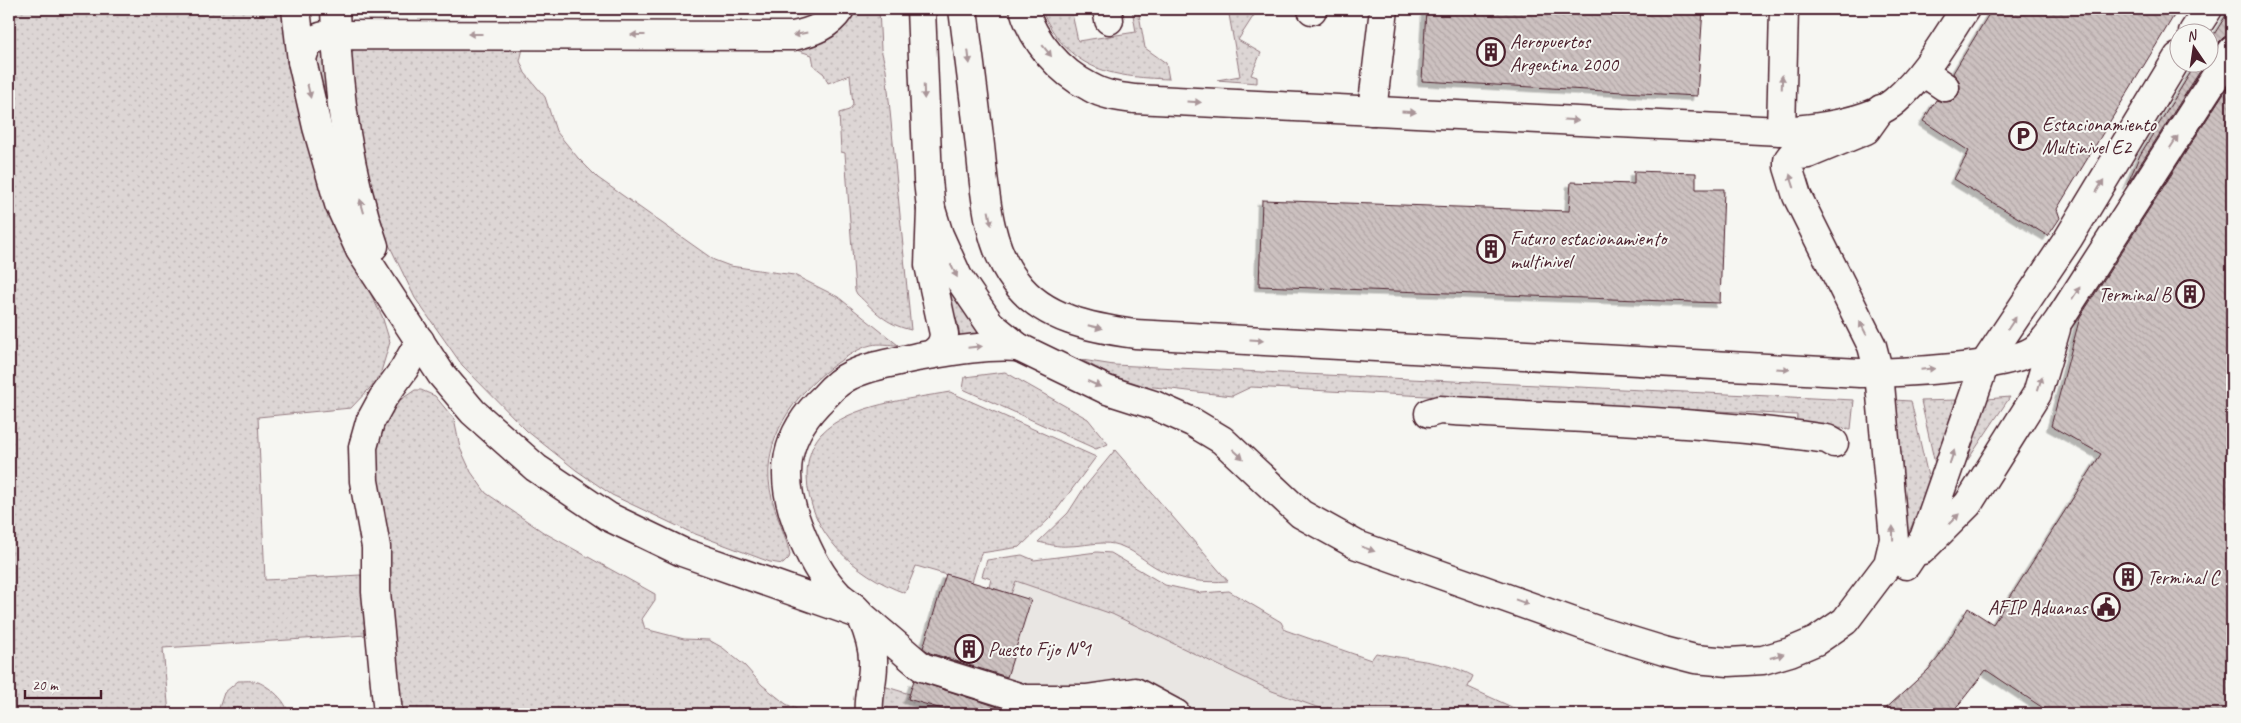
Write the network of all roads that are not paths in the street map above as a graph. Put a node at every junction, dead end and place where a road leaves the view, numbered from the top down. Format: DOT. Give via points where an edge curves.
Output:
graph roads {
  1 [pos="296,9"];
  2 [pos="840,9"];
  3 [pos="921,9"];
  4 [pos="963,9"];
  5 [pos="1024,9"];
  6 [pos="1384,9"];
  7 [pos="1784,9"];
  8 [pos="1965,9"];
  9 [pos="2208,9"];
  10 [pos="336,22"];
  11 [pos="2200,22"];
  12 [pos="2232,52"];
  13 [pos="302,61"];
  14 [pos="2169,72"];
  15 [pos="1881,109"];
  16 [pos="1372,110"];
  17 [pos="1781,131"];
  18 [pos="931,209"];
  19 [pos="394,302"];
  20 [pos="2059,320"];
  21 [pos="420,341"];
  22 [pos="1018,347"];
  23 [pos="932,354"];
  24 [pos="1985,363"];
  25 [pos="1879,373"];
  26 [pos="1429,413"];
  27 [pos="1834,443"];
  28 [pos="1906,565"];
  29 [pos="861,615"];
  30 [pos="1844,621"];
  31 [pos="388,714"];
  32 [pos="869,714"];
  33 [pos="1176,714"];
  1 -- 13 [label="street"];
  2 -- 10 [label="street, one-way" via="828,23 816,30 793,36"];
  3 -- 18 [label="street, one-way"];
  4 -- 25 [label="street, one-way" via="994,238 1016,283 1056,315 1091,326 1135,334"];
  5 -- 16 [label="street, one-way" via="1039,40 1073,78 1113,95 1135,99"];
  6 -- 16 [label="street"];
  17 -- 7 [label="street, one-way"];
  8 -- 15 [label="street" via="1934,79"];
  9 -- 11 [label="street"];
  10 -- 13 [label="street" via="309,42"];
  19 -- 10 [label="street, one-way" via="359,197 340,98"];
  20 -- 12 [label="street, one-way"];
  13 -- 19 [label="street, one-way" via="339,204 360,250"];
  24 -- 14 [label="street, one-way" via="2068,239"];
  15 -- 17 [label="street" via="1829,126"];
  25 -- 15 [label="street, one-way" via="1872,346 1797,196 1788,160 1791,156 1808,154 1866,130"];
  16 -- 17 [label="street, one-way"];
  18 -- 22 [label="street, one-way" via="942,243 962,285 990,324"];
  18 -- 23 [label="street" via="929,265 944,334 940,348"];
  19 -- 21 [label="street"];
  20 -- 24 [label="street" via="2035,349 2014,358"];
  28 -- 20 [label="street, one-way" via="1963,510 2037,394"];
  21 -- 29 [label="street" via="441,374 474,412 536,468 609,517 682,552"];
  21 -- 31 [label="street" via="370,422 364,447 364,481 376,547 376,592"];
  23 -- 22 [label="street, one-way" via="975,347"];
  22 -- 30 [label="street, one-way" via="1107,390 1154,405 1192,422 1222,440 1301,514 1357,545 1602,632 1695,659 1729,662 1763,660 1790,652 1816,641"];
  23 -- 29 [label="street" via="851,375 819,401 804,419 790,445 787,481 798,526 822,574 838,595"];
  25 -- 24 [label="street, one-way"];
  28 -- 24 [label="street, one-way" via="1924,538"];
  30 -- 25 [label="street, one-way" via="1888,564 1894,539"];
  26 -- 27 [label="street" via="1439,410 1706,425 1776,431"];
  28 -- 30 [label="street"];
  29 -- 32 [label="street" via="872,649"];
  29 -- 33 [label="street" via="922,667 969,682 1025,699 1086,699 1135,692"];
}
